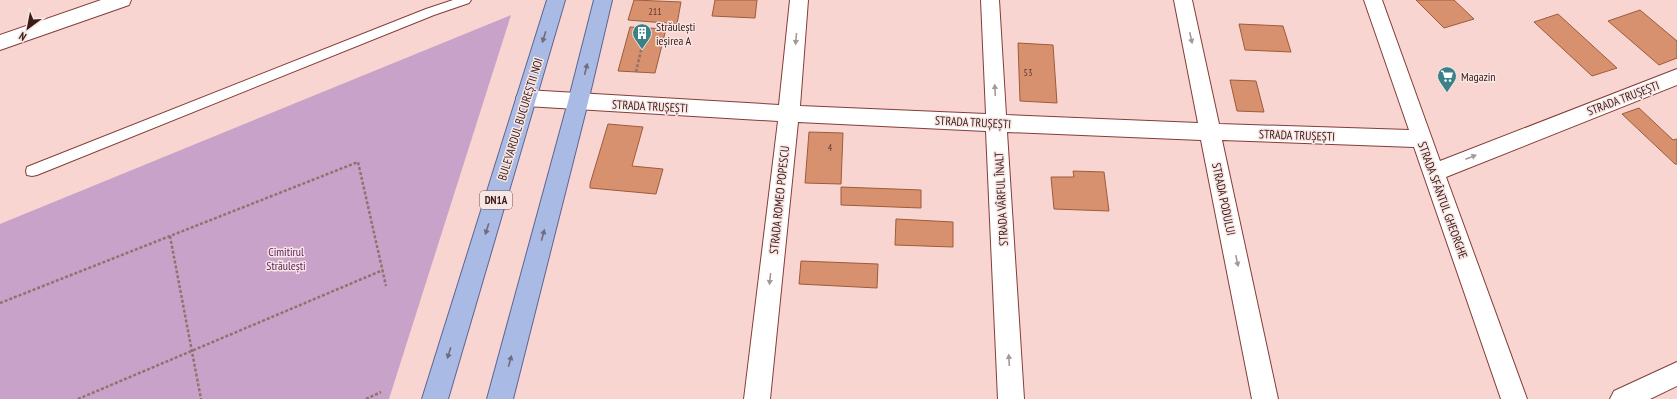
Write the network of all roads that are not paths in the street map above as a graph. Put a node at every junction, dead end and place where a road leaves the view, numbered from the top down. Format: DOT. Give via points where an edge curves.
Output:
graph roads {
  1 [pos="122,0"];
  2 [pos="465,0"];
  3 [pos="556,0"];
  4 [pos="603,0"];
  5 [pos="799,0"];
  6 [pos="990,0"];
  7 [pos="1183,0"];
  8 [pos="1373,0"];
  9 [pos="0,43"];
  10 [pos="1677,77"];
  11 [pos="526,98"];
  12 [pos="578,102"];
  13 [pos="789,113"];
  14 [pos="997,123"];
  15 [pos="1211,132"];
  16 [pos="1421,139"];
  17 [pos="32,171"];
  18 [pos="1435,172"];
  19 [pos="1677,374"];
  20 [pos="435,399"];
  21 [pos="500,399"];
  22 [pos="757,399"];
  23 [pos="1011,399"];
  24 [pos="1265,399"];
  25 [pos="1514,399"];
  26 [pos="1623,399"];
  1 -- 9 [label="street"];
  2 -- 17 [label="lane"];
  3 -- 11 [label="main road, BULEVARDUL BUCUREȘTII NOI / DN1A, one-way"];
  12 -- 4 [label="main road, one-way"];
  5 -- 13 [label="street, STRADA ROMEO POPESCU, one-way"];
  14 -- 6 [label="street, STRADA VÂRFUL ÎNALT, one-way"];
  7 -- 15 [label="street, STRADA PODULUI, one-way"];
  8 -- 16 [label="street, STRADA SFÂNTUL GHEORGHE"];
  18 -- 10 [label="street, STRADA TRUȘEȘTI, one-way"];
  11 -- 12 [label="street, STRADA TRUȘEȘTI"];
  11 -- 20 [label="main road, BULEVARDUL BUCUREȘTII NOI / DN1A, one-way"];
  12 -- 13 [label="street, STRADA TRUȘEȘTI"];
  21 -- 12 [label="main road, one-way"];
  13 -- 14 [label="street, STRADA TRUȘEȘTI"];
  13 -- 22 [label="street, STRADA ROMEO POPESCU, one-way"];
  14 -- 15 [label="street, STRADA TRUȘEȘTI"];
  23 -- 14 [label="street, STRADA VÂRFUL ÎNALT, one-way"];
  15 -- 16 [label="street, STRADA TRUȘEȘTI"];
  15 -- 24 [label="street, STRADA PODULUI, one-way"];
  16 -- 18 [label="street, STRADA SFÂNTUL GHEORGHE"];
  18 -- 25 [label="street, STRADA SFÂNTUL GHEORGHE"];
  19 -- 26 [label="street"];
}
